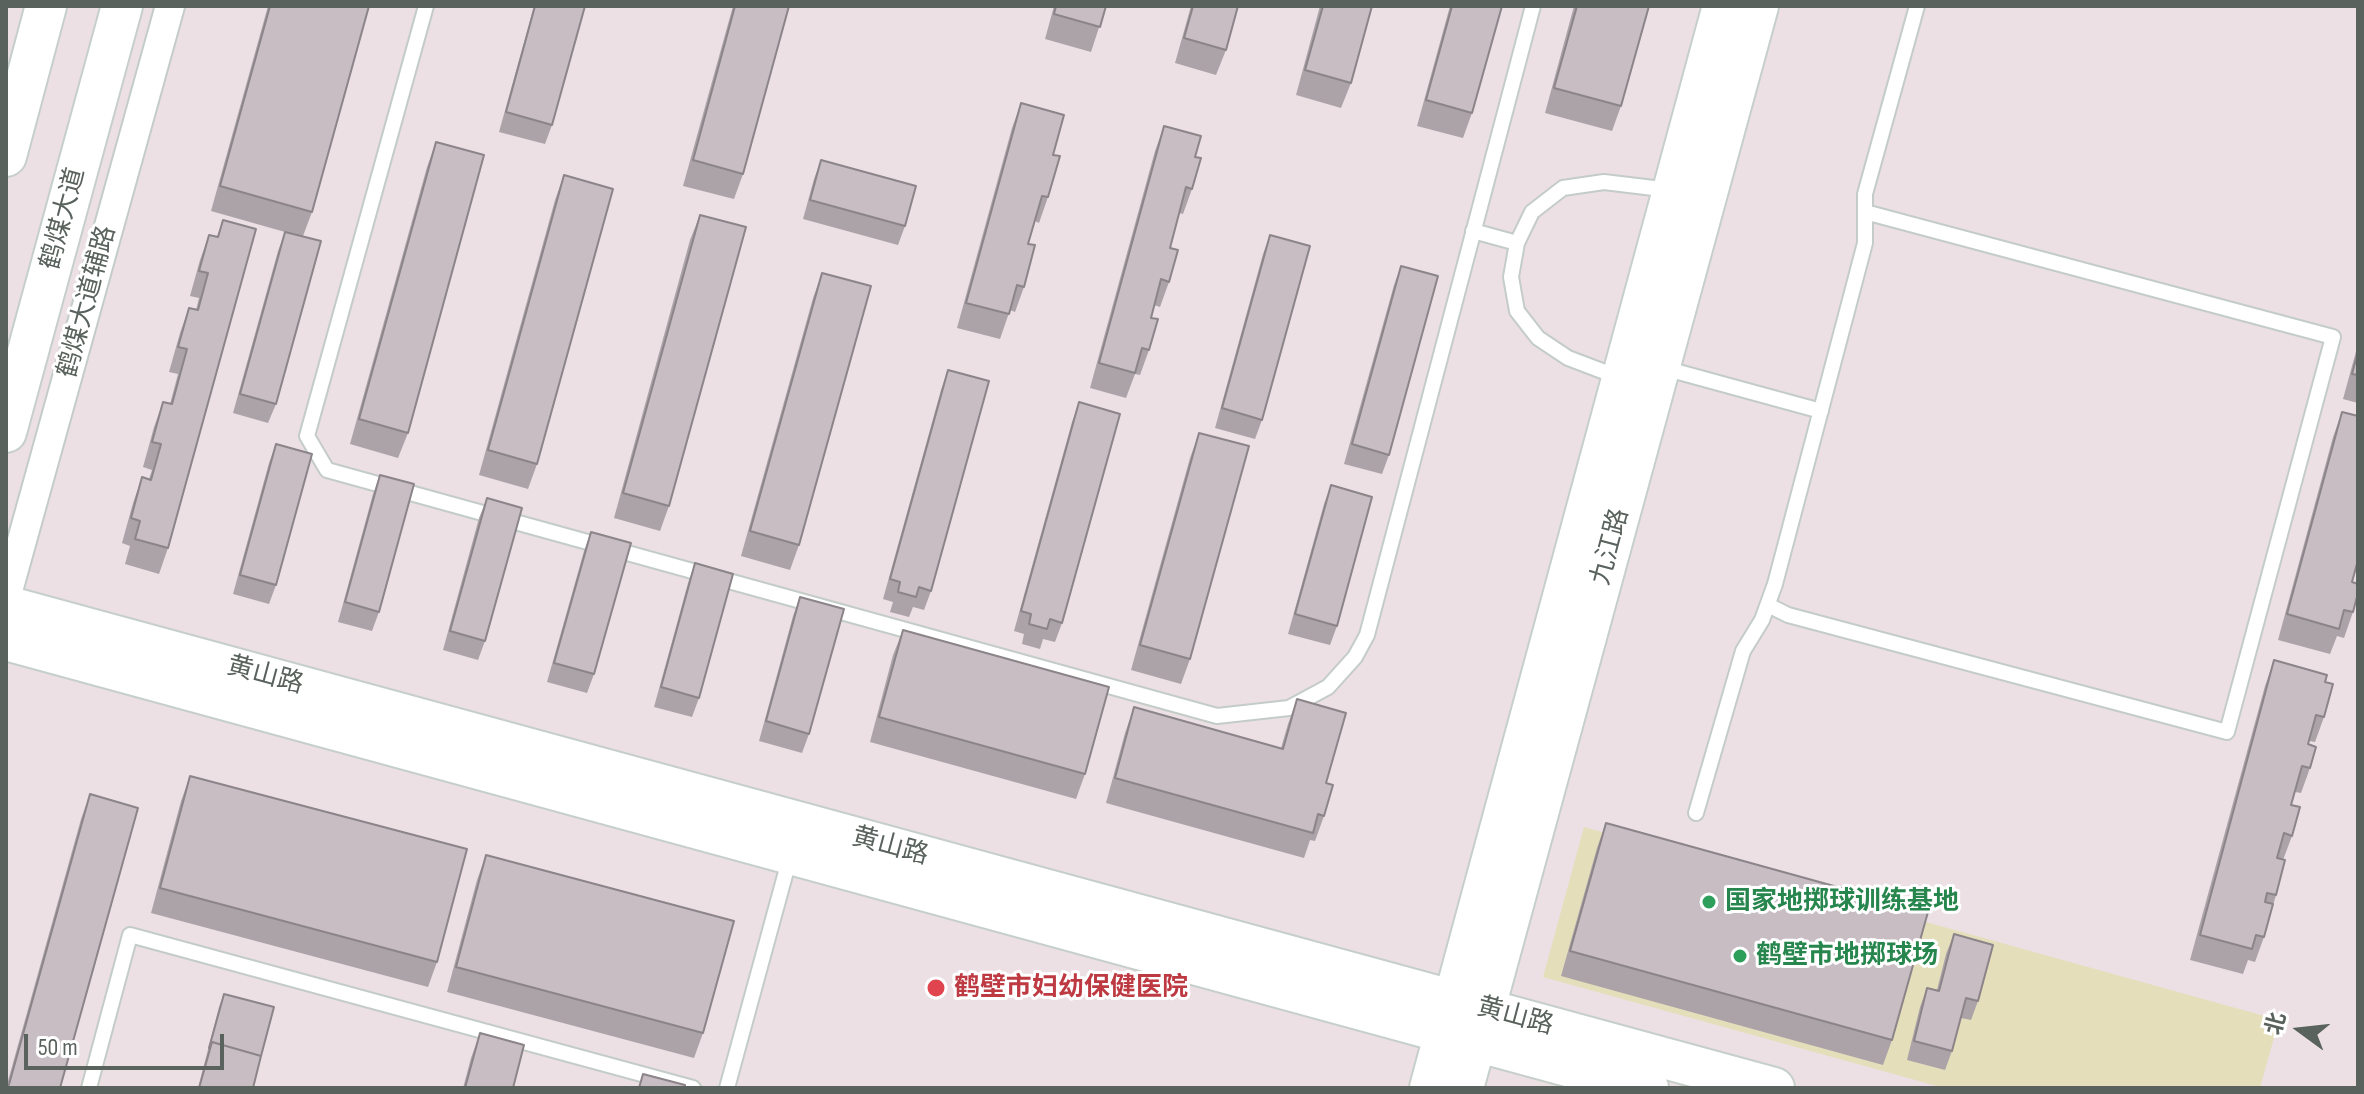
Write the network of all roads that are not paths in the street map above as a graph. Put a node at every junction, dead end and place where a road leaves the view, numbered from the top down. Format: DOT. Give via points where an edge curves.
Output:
graph roads {
  1 [pos="46,6"];
  2 [pos="122,6"];
  3 [pos="170,6"];
  4 [pos="426,6"];
  5 [pos="1533,6"];
  6 [pos="1723,6"];
  7 [pos="1758,6"];
  8 [pos="1917,6"];
  9 [pos="6,156"];
  10 [pos="1673,190"];
  11 [pos="1865,212"];
  12 [pos="1473,231"];
  13 [pos="1517,243"];
  14 [pos="1660,367"];
  15 [pos="1622,379"];
  16 [pos="1821,411"];
  17 [pos="6,432"];
  18 [pos="6,598"];
  19 [pos="1768,605"];
  20 [pos="6,606"];
  21 [pos="6,640"];
  22 [pos="1696,813"];
  23 [pos="791,854"];
  24 [pos="1465,1021"];
  25 [pos="89,1088"];
  26 [pos="693,1088"];
  27 [pos="727,1088"];
  28 [pos="1430,1088"];
  29 [pos="1463,1088"];
  30 [pos="1648,1088"];
  31 [pos="1774,1088"];
  1 -- 9 [label="street"];
  2 -- 17 [label="street, 鹤煤大道"];
  3 -- 18 [label="street, 鹤煤大道辅路"];
  4 -- 12 [label="lane" via="307,436 327,470 1217,716 1289,708 1328,687 1367,635"];
  5 -- 12 [label="lane"];
  6 -- 10 [label="street, 九江路"];
  7 -- 14 [label="street, 九江路"];
  8 -- 11 [label="lane" via="1865,194"];
  10 -- 13 [label="lane" via="1604,182 1563,188 1532,212"];
  10 -- 15 [label="street, 九江路"];
  11 -- 16 [label="lane" via="1865,243"];
  11 -- 19 [label="lane" via="2333,337 2227,732 1788,615"];
  12 -- 13 [label="lane"];
  13 -- 15 [label="lane" via="1511,277 1517,311 1538,338 1568,358"];
  14 -- 16 [label="lane"];
  14 -- 24 [label="street, 九江路"];
  15 -- 24 [label="street, 九江路"];
  16 -- 19 [label="lane"];
  19 -- 22 [label="lane" via="1743,651"];
  20 -- 24 [label="street, 黄山路"];
  21 -- 23 [label="street, 黄山路"];
  23 -- 24 [label="street, 黄山路"];
  23 -- 27 [label="lane"];
  24 -- 28 [label="street, 九江路"];
  24 -- 29 [label="street, 九江路"];
  24 -- 30 [label="street, 黄山路"];
  24 -- 31 [label="street, 黄山路"];
  25 -- 26 [label="lane" via="130,935"];
}
